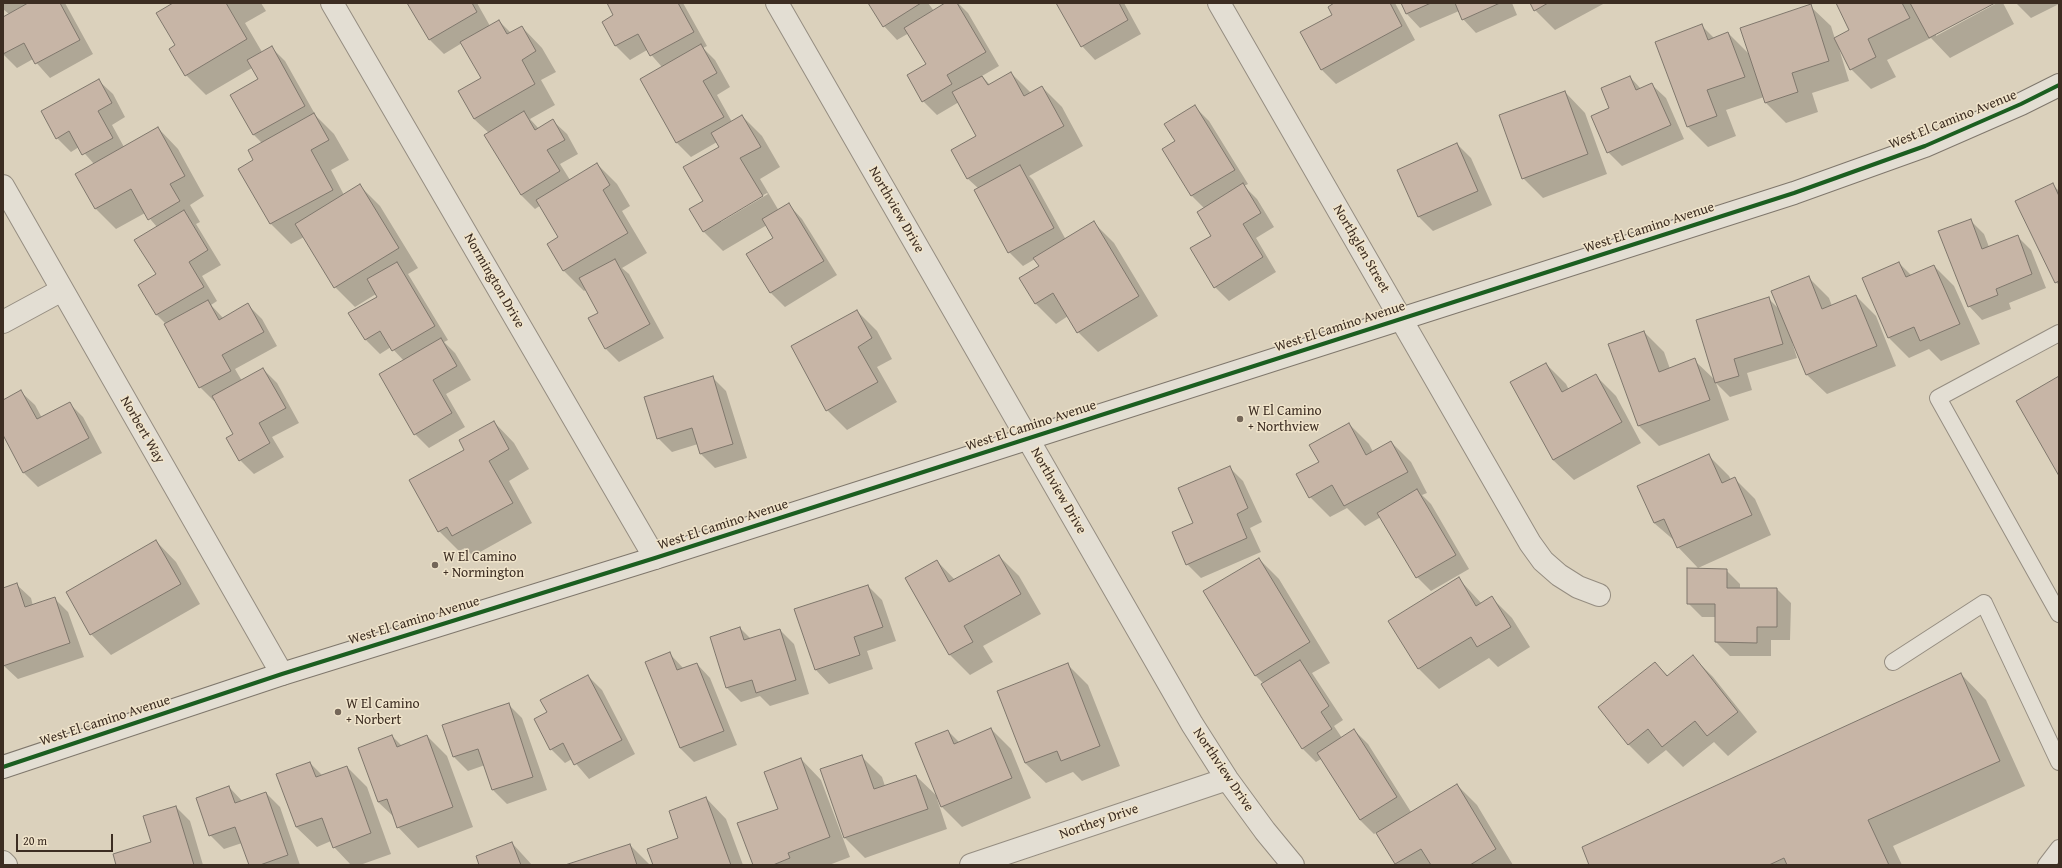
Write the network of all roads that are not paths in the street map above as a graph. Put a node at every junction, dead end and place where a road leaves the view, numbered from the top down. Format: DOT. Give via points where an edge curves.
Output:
graph roads {
  1 [pos="332,3"];
  2 [pos="777,3"];
  3 [pos="1219,3"];
  4 [pos="2059,85"];
  5 [pos="3,186"];
  6 [pos="62,290"];
  7 [pos="1401,319"];
  8 [pos="3,322"];
  9 [pos="2059,333"];
  10 [pos="1028,438"];
  11 [pos="655,558"];
  12 [pos="1600,595"];
  13 [pos="2059,614"];
  14 [pos="1893,662"];
  15 [pos="282,674"];
  16 [pos="2059,762"];
  17 [pos="3,767"];
  18 [pos="1227,779"];
  19 [pos="2059,848"];
  20 [pos="3,862"];
  21 [pos="6,865"];
  22 [pos="971,865"];
  23 [pos="1294,865"];
  24 [pos="2046,865"];
  1 -- 11 [label="street, Normington Drive"];
  2 -- 10 [label="street, Northview Drive"];
  3 -- 7 [label="street, Northglen Street"];
  4 -- 7 [label="street, West El Camino Avenue" via="1925,146 1794,193"];
  5 -- 6 [label="street, Norbert Way"];
  6 -- 8 [label="street"];
  6 -- 15 [label="street, Norbert Way"];
  7 -- 10 [label="street, West El Camino Avenue"];
  7 -- 12 [label="street, Northglen Street" via="1530,543 1543,561 1559,575 1578,587"];
  9 -- 13 [label="lane" via="1938,398"];
  10 -- 11 [label="street, West El Camino Avenue"];
  10 -- 18 [label="street, Northview Drive" via="1192,724"];
  11 -- 15 [label="street, West El Camino Avenue"];
  14 -- 16 [label="lane" via="1984,603"];
  15 -- 17 [label="street, West El Camino Avenue"];
  18 -- 22 [label="street, Northey Drive"];
  18 -- 23 [label="street, Northview Drive" via="1264,831"];
  19 -- 24 [label="lane"];
  20 -- 21 [label="street"];
}
